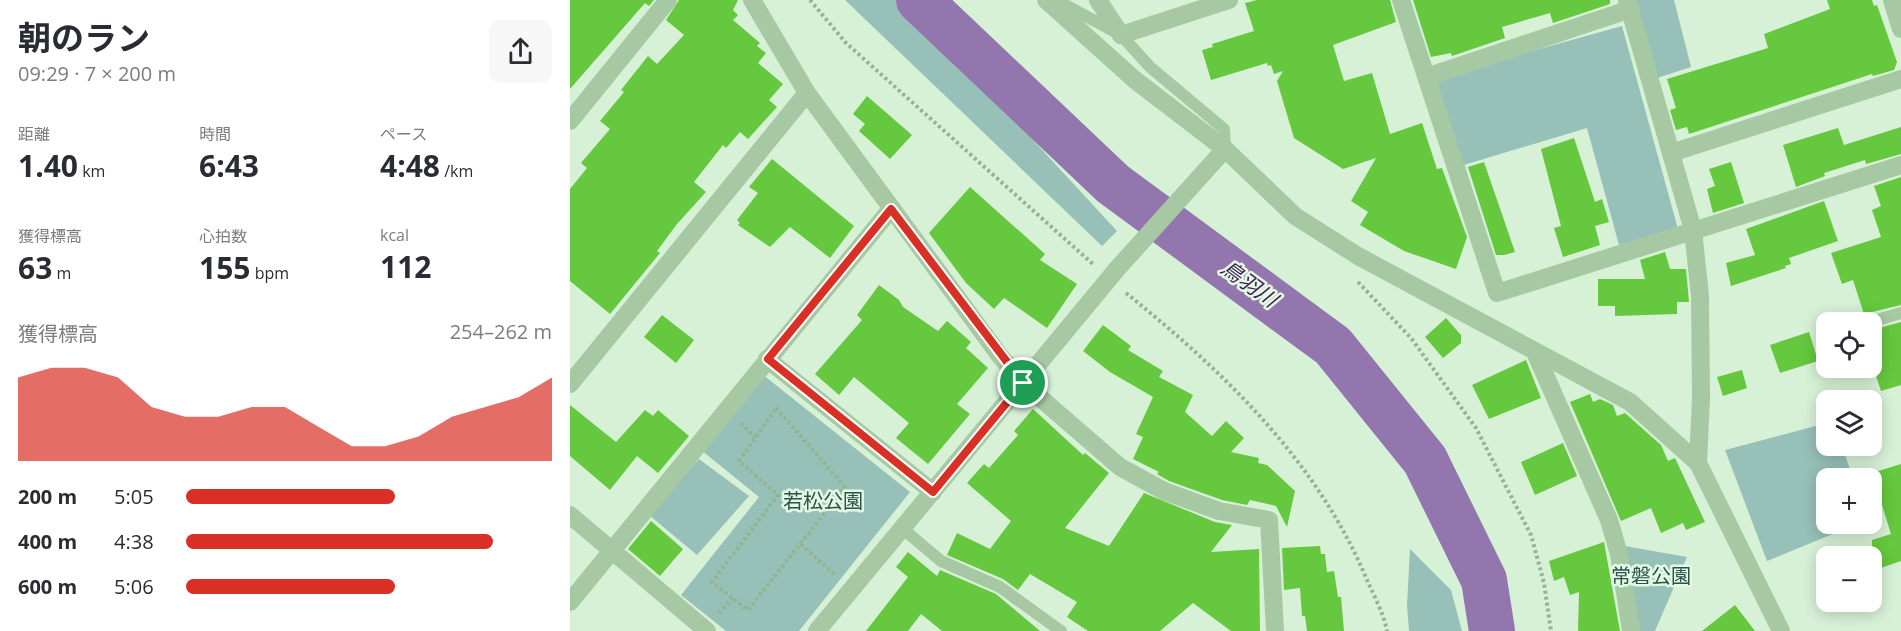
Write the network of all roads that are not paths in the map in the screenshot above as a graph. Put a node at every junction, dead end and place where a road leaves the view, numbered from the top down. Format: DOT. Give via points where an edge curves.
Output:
graph roads {
  1 [pos="668,0"];
  2 [pos="752,0"];
  3 [pos="1046,0"];
  4 [pos="1056,0"];
  5 [pos="1098,0"];
  6 [pos="1229,0"];
  7 [pos="1401,0"];
  8 [pos="1892,0"];
  9 [pos="1629,5"];
  10 [pos="1901,29"];
  11 [pos="1121,35"];
  12 [pos="1426,77"];
  13 [pos="1901,79"];
  14 [pos="807,93"];
  15 [pos="570,121"];
  16 [pos="1222,152"];
  17 [pos="1671,153"];
  18 [pos="1901,165"];
  19 [pos="891,209"];
  20 [pos="1693,230"];
  21 [pos="1901,313"];
  22 [pos="1882,319"];
  23 [pos="1535,352"];
  24 [pos="768,359"];
  25 [pos="1023,383"];
  26 [pos="570,384"];
  27 [pos="1698,463"];
  28 [pos="933,492"];
  29 [pos="570,515"];
  30 [pos="903,528"];
  31 [pos="610,551"];
  32 [pos="570,602"];
  33 [pos="707,631"];
  34 [pos="817,631"];
  35 [pos="1061,631"];
  36 [pos="1275,631"];
  37 [pos="1631,631"];
  38 [pos="1781,631"];
  1 -- 15 [label="street"];
  2 -- 14 [label="street"];
  3 -- 16 [label="street"];
  4 -- 11 [label="lane"];
  5 -- 11 [label="street"];
  6 -- 11 [label="street"];
  7 -- 12 [label="street"];
  8 -- 10 [label="street"];
  9 -- 12 [label="street"];
  9 -- 17 [label="street"];
  11 -- 16 [label="lane" via="1150,67 1224,129"];
  12 -- 20 [label="street" via="1497,293"];
  13 -- 17 [label="street"];
  14 -- 19 [label="street"];
  14 -- 26 [label="street"];
  16 -- 23 [label="street" via="1295,216 1358,256"];
  16 -- 25 [label="street"];
  17 -- 20 [label="street"];
  18 -- 20 [label="street"];
  19 -- 24 [label="street"];
  19 -- 25 [label="street"];
  20 -- 27 [label="street" via="1700,296"];
  21 -- 22 [label="lane"];
  23 -- 27 [label="street" via="1630,402"];
  23 -- 37 [label="street" via="1609,520 1619,554"];
  24 -- 28 [label="street"];
  24 -- 31 [label="street"];
  25 -- 28 [label="street"];
  25 -- 36 [label="street" via="1120,467 1164,491 1219,511 1269,520"];
  27 -- 38 [label="street"];
  28 -- 30 [label="street"];
  29 -- 31 [label="street"];
  30 -- 34 [label="street"];
  30 -- 35 [label="lane" via="941,561 1000,586"];
  31 -- 32 [label="street"];
  31 -- 33 [label="street"];
}
